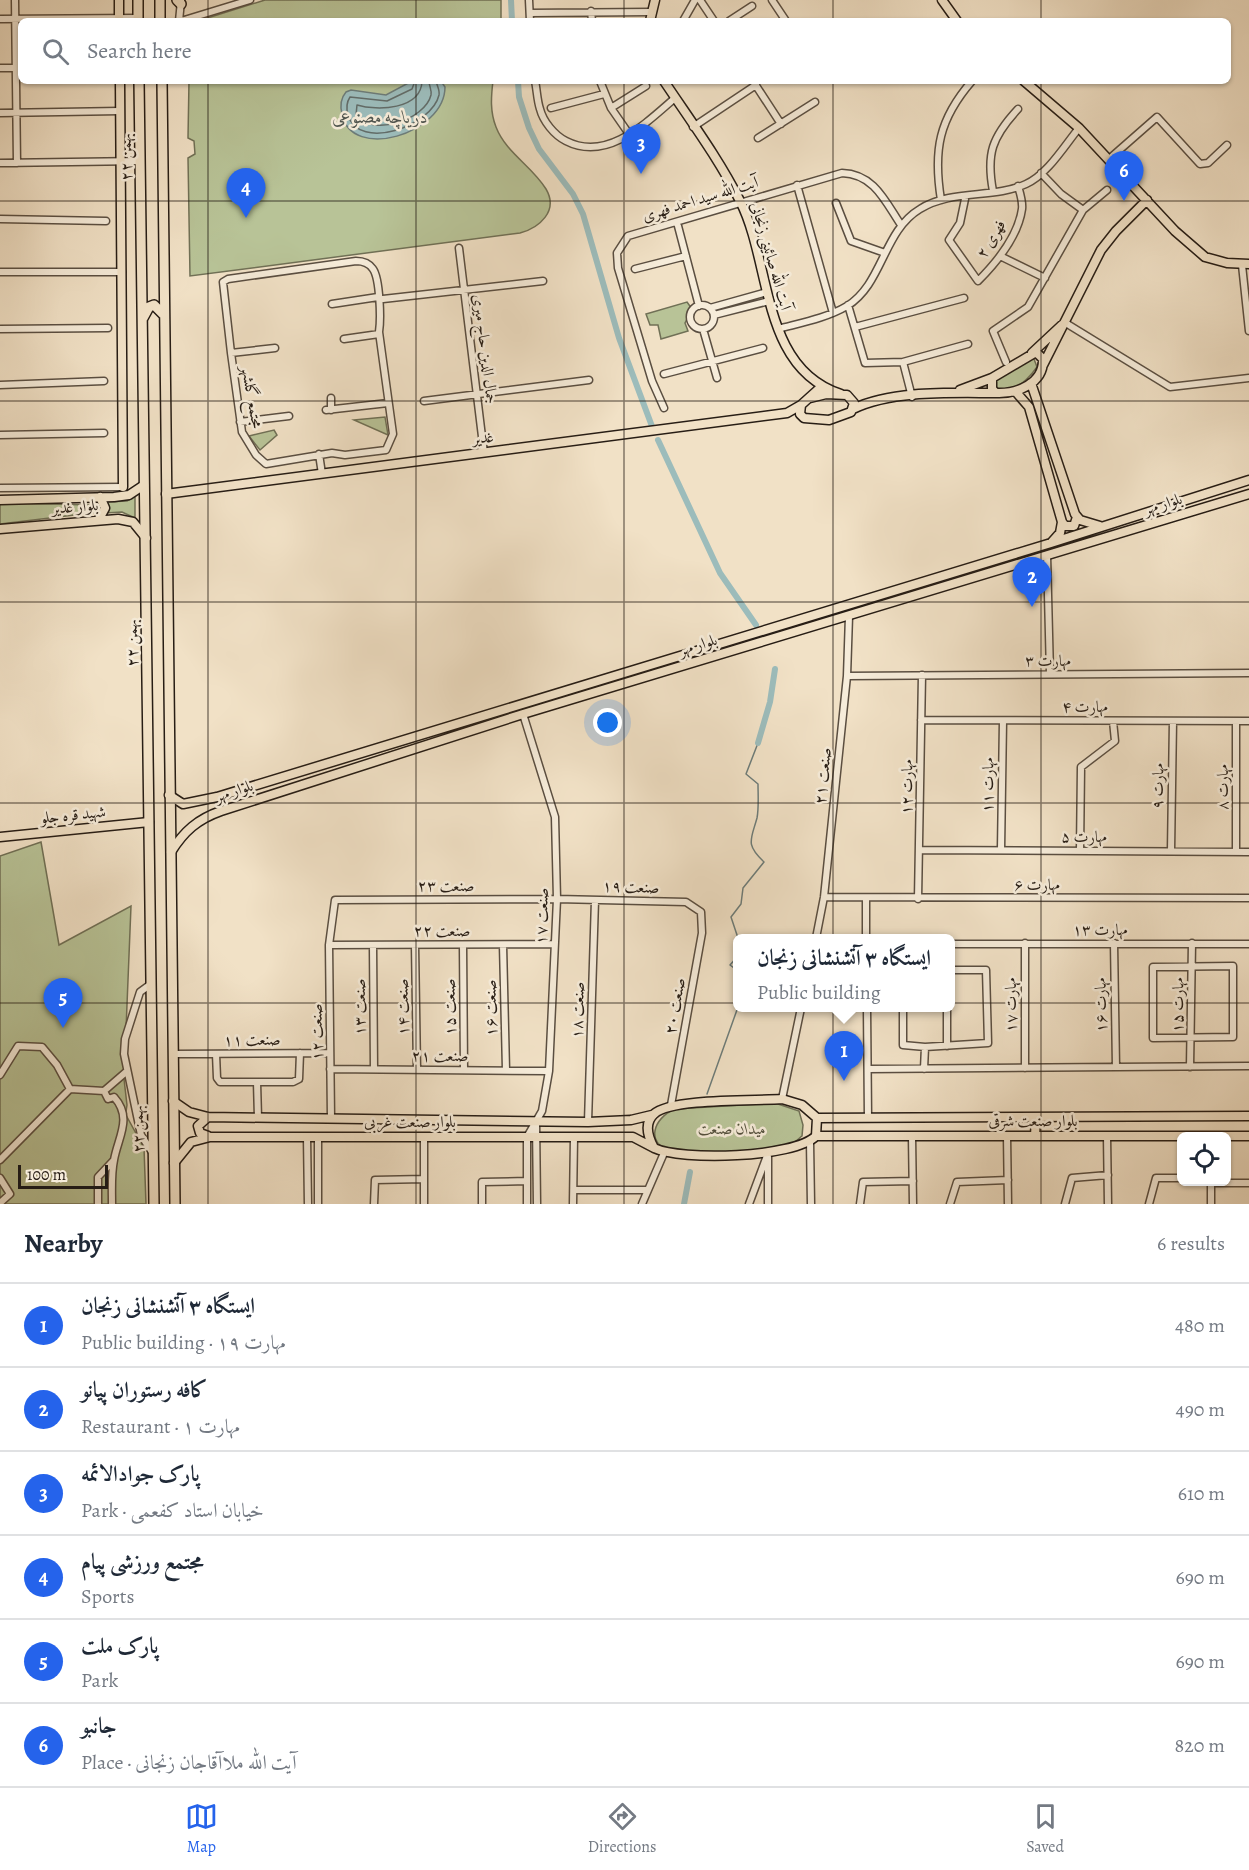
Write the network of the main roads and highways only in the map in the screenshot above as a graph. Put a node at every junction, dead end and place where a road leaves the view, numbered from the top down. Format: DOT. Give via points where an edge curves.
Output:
graph roads {
  1 [pos="119,0"];
  2 [pos="138,0"];
  3 [pos="160,0"];
  4 [pos="655,0"];
  5 [pos="942,0"];
  6 [pos="651,17"];
  7 [pos="119,18"];
  8 [pos="138,18"];
  9 [pos="160,18"];
  10 [pos="955,18"];
  11 [pos="120,84"];
  12 [pos="139,84"];
  13 [pos="162,84"];
  14 [pos="666,84"];
  15 [pos="1028,84"];
  16 [pos="1147,200"];
  17 [pos="1245,265"];
  18 [pos="163,314"];
  19 [pos="143,319"];
  20 [pos="1063,323"];
  21 [pos="1030,354"];
  22 [pos="1044,365"];
  23 [pos="992,378"];
  24 [pos="1031,383"];
  25 [pos="821,387"];
  26 [pos="954,392"];
  27 [pos="1016,392"];
  28 [pos="996,393"];
  29 [pos="842,394"];
  30 [pos="810,398"];
  31 [pos="852,398"];
  32 [pos="869,402"];
  33 [pos="801,405"];
  34 [pos="853,410"];
  35 [pos="787,413"];
  36 [pos="802,416"];
  37 [pos="1249,480"];
  38 [pos="144,485"];
  39 [pos="123,487"];
  40 [pos="166,494"];
  41 [pos="1249,494"];
  42 [pos="100,497"];
  43 [pos="1194,497"];
  44 [pos="0,500"];
  45 [pos="1198,509"];
  46 [pos="1077,518"];
  47 [pos="99,519"];
  48 [pos="1062,522"];
  49 [pos="1101,526"];
  50 [pos="0,530"];
  51 [pos="146,538"];
  52 [pos="1051,543"];
  53 [pos="741,636"];
  54 [pos="744,647"];
  55 [pos="169,795"];
  56 [pos="194,803"];
  57 [pos="204,817"];
  58 [pos="149,822"];
  59 [pos="0,837"];
  60 [pos="171,852"];
  61 [pos="173,1101"];
  62 [pos="652,1115"];
  63 [pos="1249,1116"];
  64 [pos="1036,1117"];
  65 [pos="207,1118"];
  66 [pos="817,1118"];
  67 [pos="1035,1136"];
  68 [pos="1177,1136"];
  69 [pos="1231,1136"];
  70 [pos="1249,1136"];
  71 [pos="210,1137"];
  72 [pos="813,1139"];
  73 [pos="654,1148"];
  74 [pos="174,1163"];
  75 [pos="154,1204"];
  76 [pos="175,1204"];
  1 -- 7 [label="main road"];
  2 -- 8 [label="highway"];
  3 -- 9 [label="highway"];
  4 -- 6 [label="main road"];
  5 -- 10 [label="main road"];
  11 -- 39 [label="main road"];
  12 -- 19 [label="highway, ۲۲ بهمن"];
  13 -- 18 [label="highway"];
  14 -- 25 [label="main road, آیت الله صائینی زنجانی" via="740,201 778,329 790,353"];
  15 -- 16 [label="main road" via="1079,128"];
  16 -- 17 [label="main road" via="1205,257"];
  16 -- 20 [label="main road" via="1101,250"];
  18 -- 19 [label="highway" via="154,305"];
  18 -- 40 [label="highway"];
  19 -- 38 [label="highway, ۲۲ بهمن"];
  20 -- 21 [label="main road"];
  20 -- 22 [label="main road"];
  21 -- 22 [label="main road" via="1041,355"];
  21 -- 23 [label="main road"];
  22 -- 24 [label="main road"];
  23 -- 26 [label="main road"];
  23 -- 28 [label="main road" via="990,384"];
  24 -- 27 [label="main road"];
  24 -- 46 [label="main road"];
  25 -- 29 [label="main road, آیت الله صائینی زنجانی"];
  25 -- 30 [label="main road, غدیر"];
  26 -- 28 [label="main road"];
  26 -- 32 [label="main road"];
  27 -- 28 [label="main road"];
  27 -- 48 [label="main road" via="1029,407"];
  29 -- 30 [label="main road"];
  29 -- 31 [label="main road, آیت الله صائینی زنجانی"];
  30 -- 33 [label="main road, غدیر"];
  31 -- 32 [label="main road, آیت الله صائینی زنجانی"];
  31 -- 34 [label="main road"];
  32 -- 34 [label="main road"];
  33 -- 35 [label="main road, غدیر"];
  33 -- 36 [label="main road"];
  34 -- 36 [label="main road" via="829,420"];
  35 -- 36 [label="main road"];
  35 -- 40 [label="main road, غدیر"];
  37 -- 43 [label="main road, بلوار مهر"];
  38 -- 42 [label="main road, بلوار غدیر" via="129,495"];
  38 -- 51 [label="highway, ۲۲ بهمن"];
  40 -- 55 [label="highway"];
  41 -- 45 [label="main road, بلوار مهر"];
  42 -- 44 [label="main road, بلوار غدیر"];
  42 -- 47 [label="main road" via="105,508"];
  43 -- 45 [label="main road"];
  43 -- 49 [label="main road, بلوار مهر"];
  45 -- 54 [label="main road, بلوار مهر"];
  46 -- 48 [label="main road" via="1074,526"];
  46 -- 49 [label="main road"];
  47 -- 50 [label="main road, بلوار غدیر"];
  47 -- 51 [label="main road, بلوار غدیر" via="133,522"];
  48 -- 52 [label="main road" via="1060,533"];
  49 -- 52 [label="main road, بلوار مهر"];
  51 -- 58 [label="highway, ۲۲ بهمن"];
  52 -- 53 [label="main road, بلوار مهر"];
  53 -- 54 [label="main road"];
  53 -- 56 [label="main road, بلوار مهر"];
  54 -- 57 [label="main road, بلوار مهر"];
  55 -- 56 [label="main road, بلوار مهر" via="183,804"];
  55 -- 60 [label="highway"];
  56 -- 57 [label="main road" via="194,815"];
  57 -- 60 [label="main road, بلوار مهر" via="181,835"];
  58 -- 59 [label="main road, شهید قره جلو"];
  58 -- 75 [label="highway, ۲۲ بهمن"];
  60 -- 61 [label="highway"];
  61 -- 65 [label="main road, بلوار صنعت غربی"];
  61 -- 74 [label="highway"];
  62 -- 65 [label="main road, بلوار صنعت غربی" via="588,1122"];
  62 -- 66 [label="main road" via="671,1105 782,1099 802,1105"];
  62 -- 73 [label="main road" via="648,1131"];
  63 -- 64 [label="main road, بلوار صنعت شرقی"];
  64 -- 66 [label="main road, بلوار صنعت شرقی"];
  64 -- 67 [label="main road"];
  65 -- 71 [label="main road" via="200,1122 198,1130"];
  66 -- 72 [label="main road"];
  67 -- 68 [label="main road, بلوار صنعت شرقی"];
  67 -- 72 [label="main road, بلوار صنعت شرقی"];
  69 -- 70 [label="main road, بلوار صنعت شرقی"];
  71 -- 73 [label="main road, بلوار صنعت غربی" via="633,1137"];
  71 -- 74 [label="main road, بلوار صنعت غربی" via="191,1142"];
  72 -- 73 [label="main road" via="793,1149 768,1153 695,1155 664,1153"];
  74 -- 76 [label="highway"];
}
